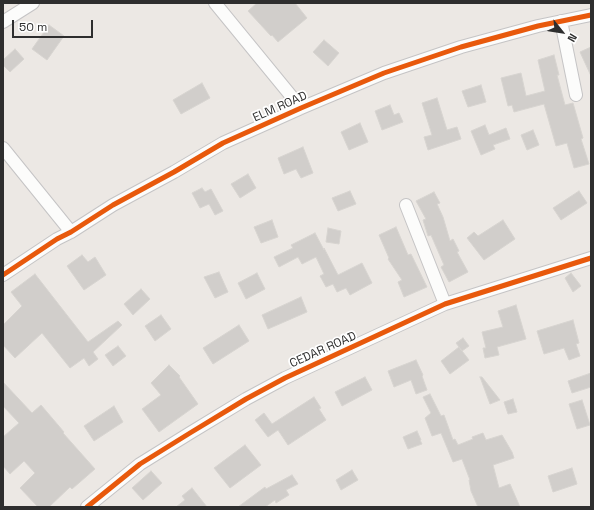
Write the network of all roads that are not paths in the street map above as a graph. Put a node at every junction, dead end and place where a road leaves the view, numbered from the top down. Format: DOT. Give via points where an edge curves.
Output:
graph roads {
  1 [pos="33,3"];
  2 [pos="214,3"];
  3 [pos="591,15"];
  4 [pos="561,21"];
  5 [pos="3,22"];
  6 [pos="576,95"];
  7 [pos="301,108"];
  8 [pos="3,148"];
  9 [pos="406,205"];
  10 [pos="71,232"];
  11 [pos="591,258"];
  12 [pos="3,275"];
  13 [pos="445,304"];
  14 [pos="87,507"];
  1 -- 5 [label="street"];
  2 -- 7 [label="street"];
  3 -- 4 [label="street, ELM ROAD"];
  4 -- 6 [label="street"];
  4 -- 7 [label="street, ELM ROAD" via="461,47 384,73"];
  7 -- 10 [label="street, ELM ROAD" via="223,144 113,205"];
  8 -- 10 [label="street"];
  9 -- 13 [label="street"];
  10 -- 12 [label="street, ELM ROAD"];
  11 -- 13 [label="street, CEDAR ROAD"];
  13 -- 14 [label="street, CEDAR ROAD" via="285,378 246,399 140,464"];
}
